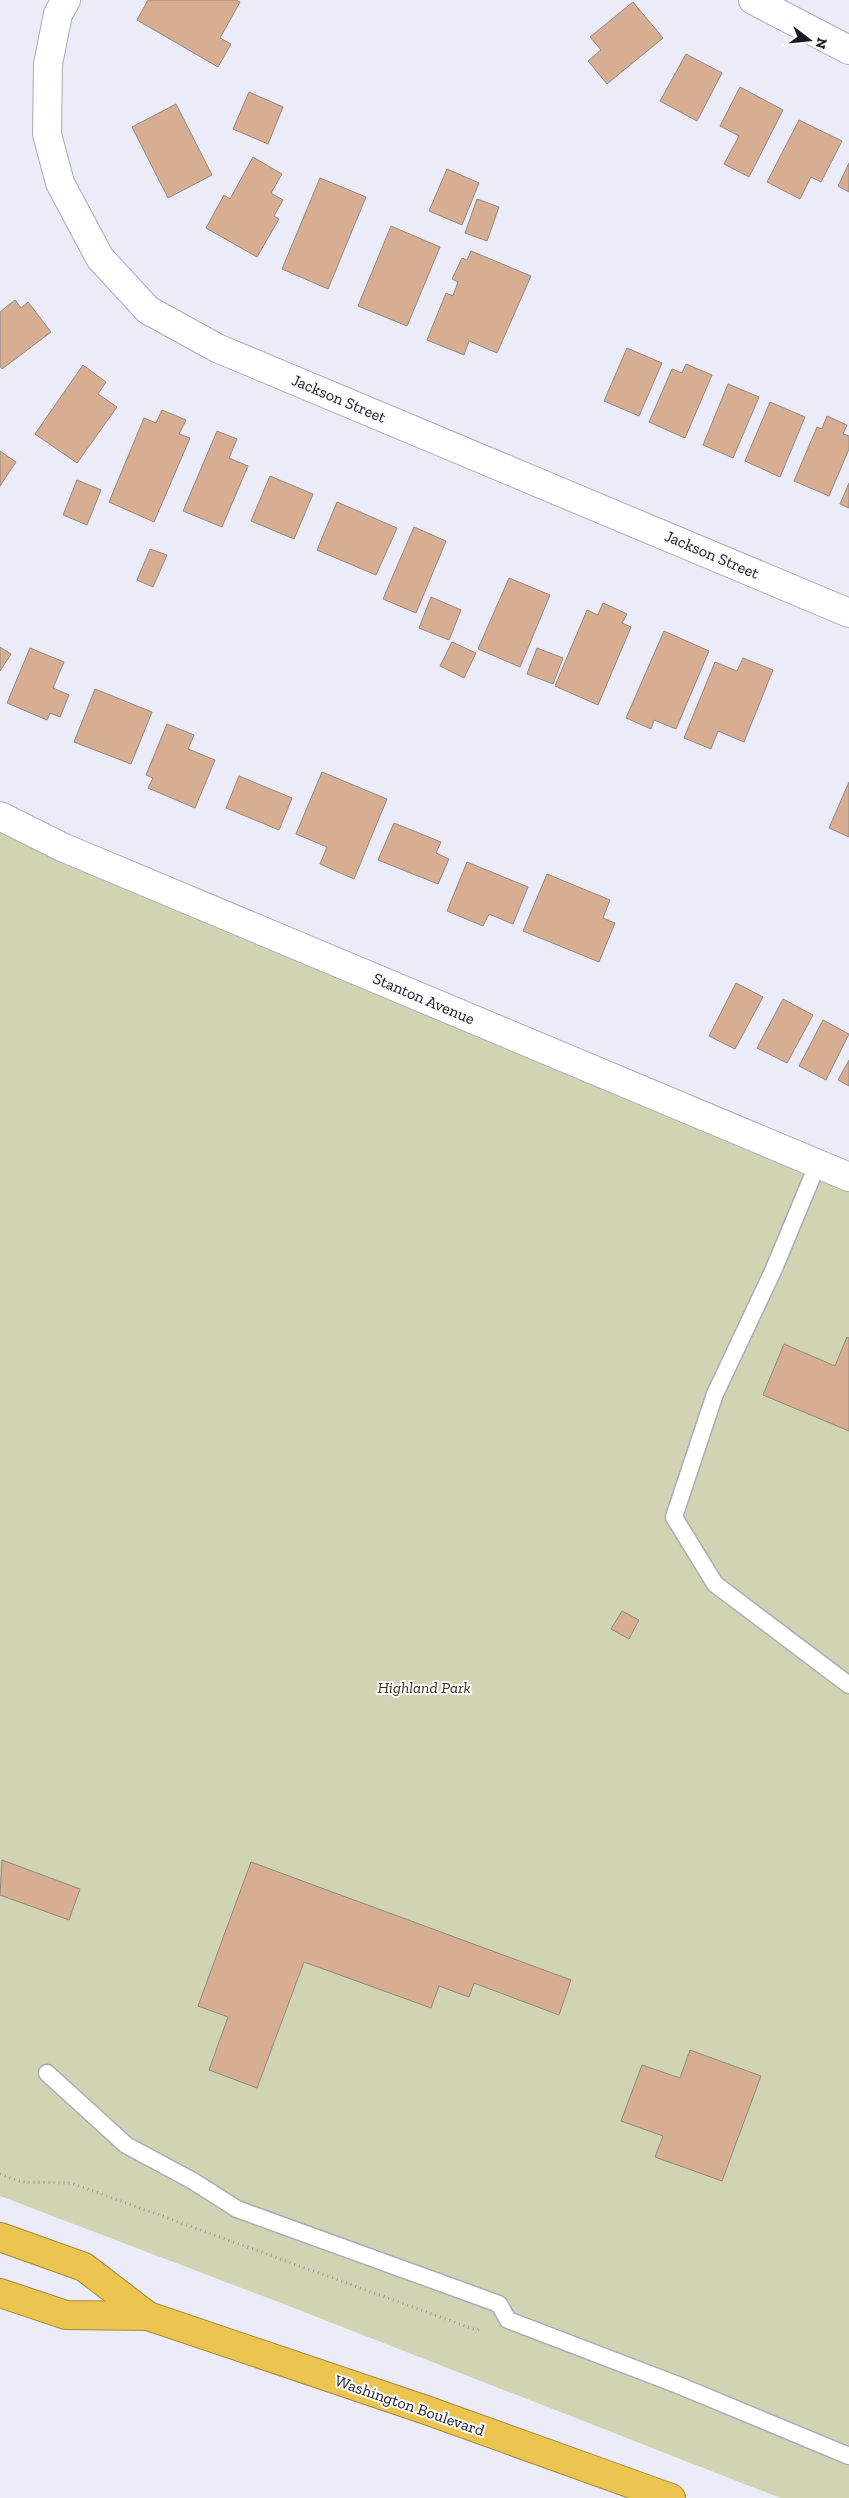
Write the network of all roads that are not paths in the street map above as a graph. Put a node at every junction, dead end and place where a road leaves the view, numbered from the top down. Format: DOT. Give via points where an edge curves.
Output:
graph roads {
  1 [pos="66,0"];
  2 [pos="753,0"];
  3 [pos="849,50"];
  4 [pos="849,613"];
  5 [pos="0,816"];
  6 [pos="818,1163"];
  7 [pos="849,1177"];
  8 [pos="849,1684"];
  9 [pos="47,2073"];
  10 [pos="0,2237"];
  11 [pos="0,2293"];
  12 [pos="148,2316"];
  13 [pos="849,2456"];
  14 [pos="671,2498"];
  1 -- 4 [label="street, Jackson Street" via="58,14 48,64 47,134 60,183 100,258 148,310 217,348"];
  2 -- 3 [label="street"];
  5 -- 6 [label="street, Stanton Avenue" via="62,847"];
  6 -- 7 [label="street, Stanton Avenue"];
  6 -- 8 [label="lane" via="716,1394 674,1517 715,1584"];
  9 -- 13 [label="lane" via="126,2145 237,2209 500,2304 508,2320 678,2385"];
  10 -- 12 [label="highway, Washington Boulevard" via="84,2267"];
  11 -- 12 [label="highway, Washington Boulevard" via="66,2315"];
  12 -- 14 [label="highway, Washington Boulevard" via="426,2410"];
}
